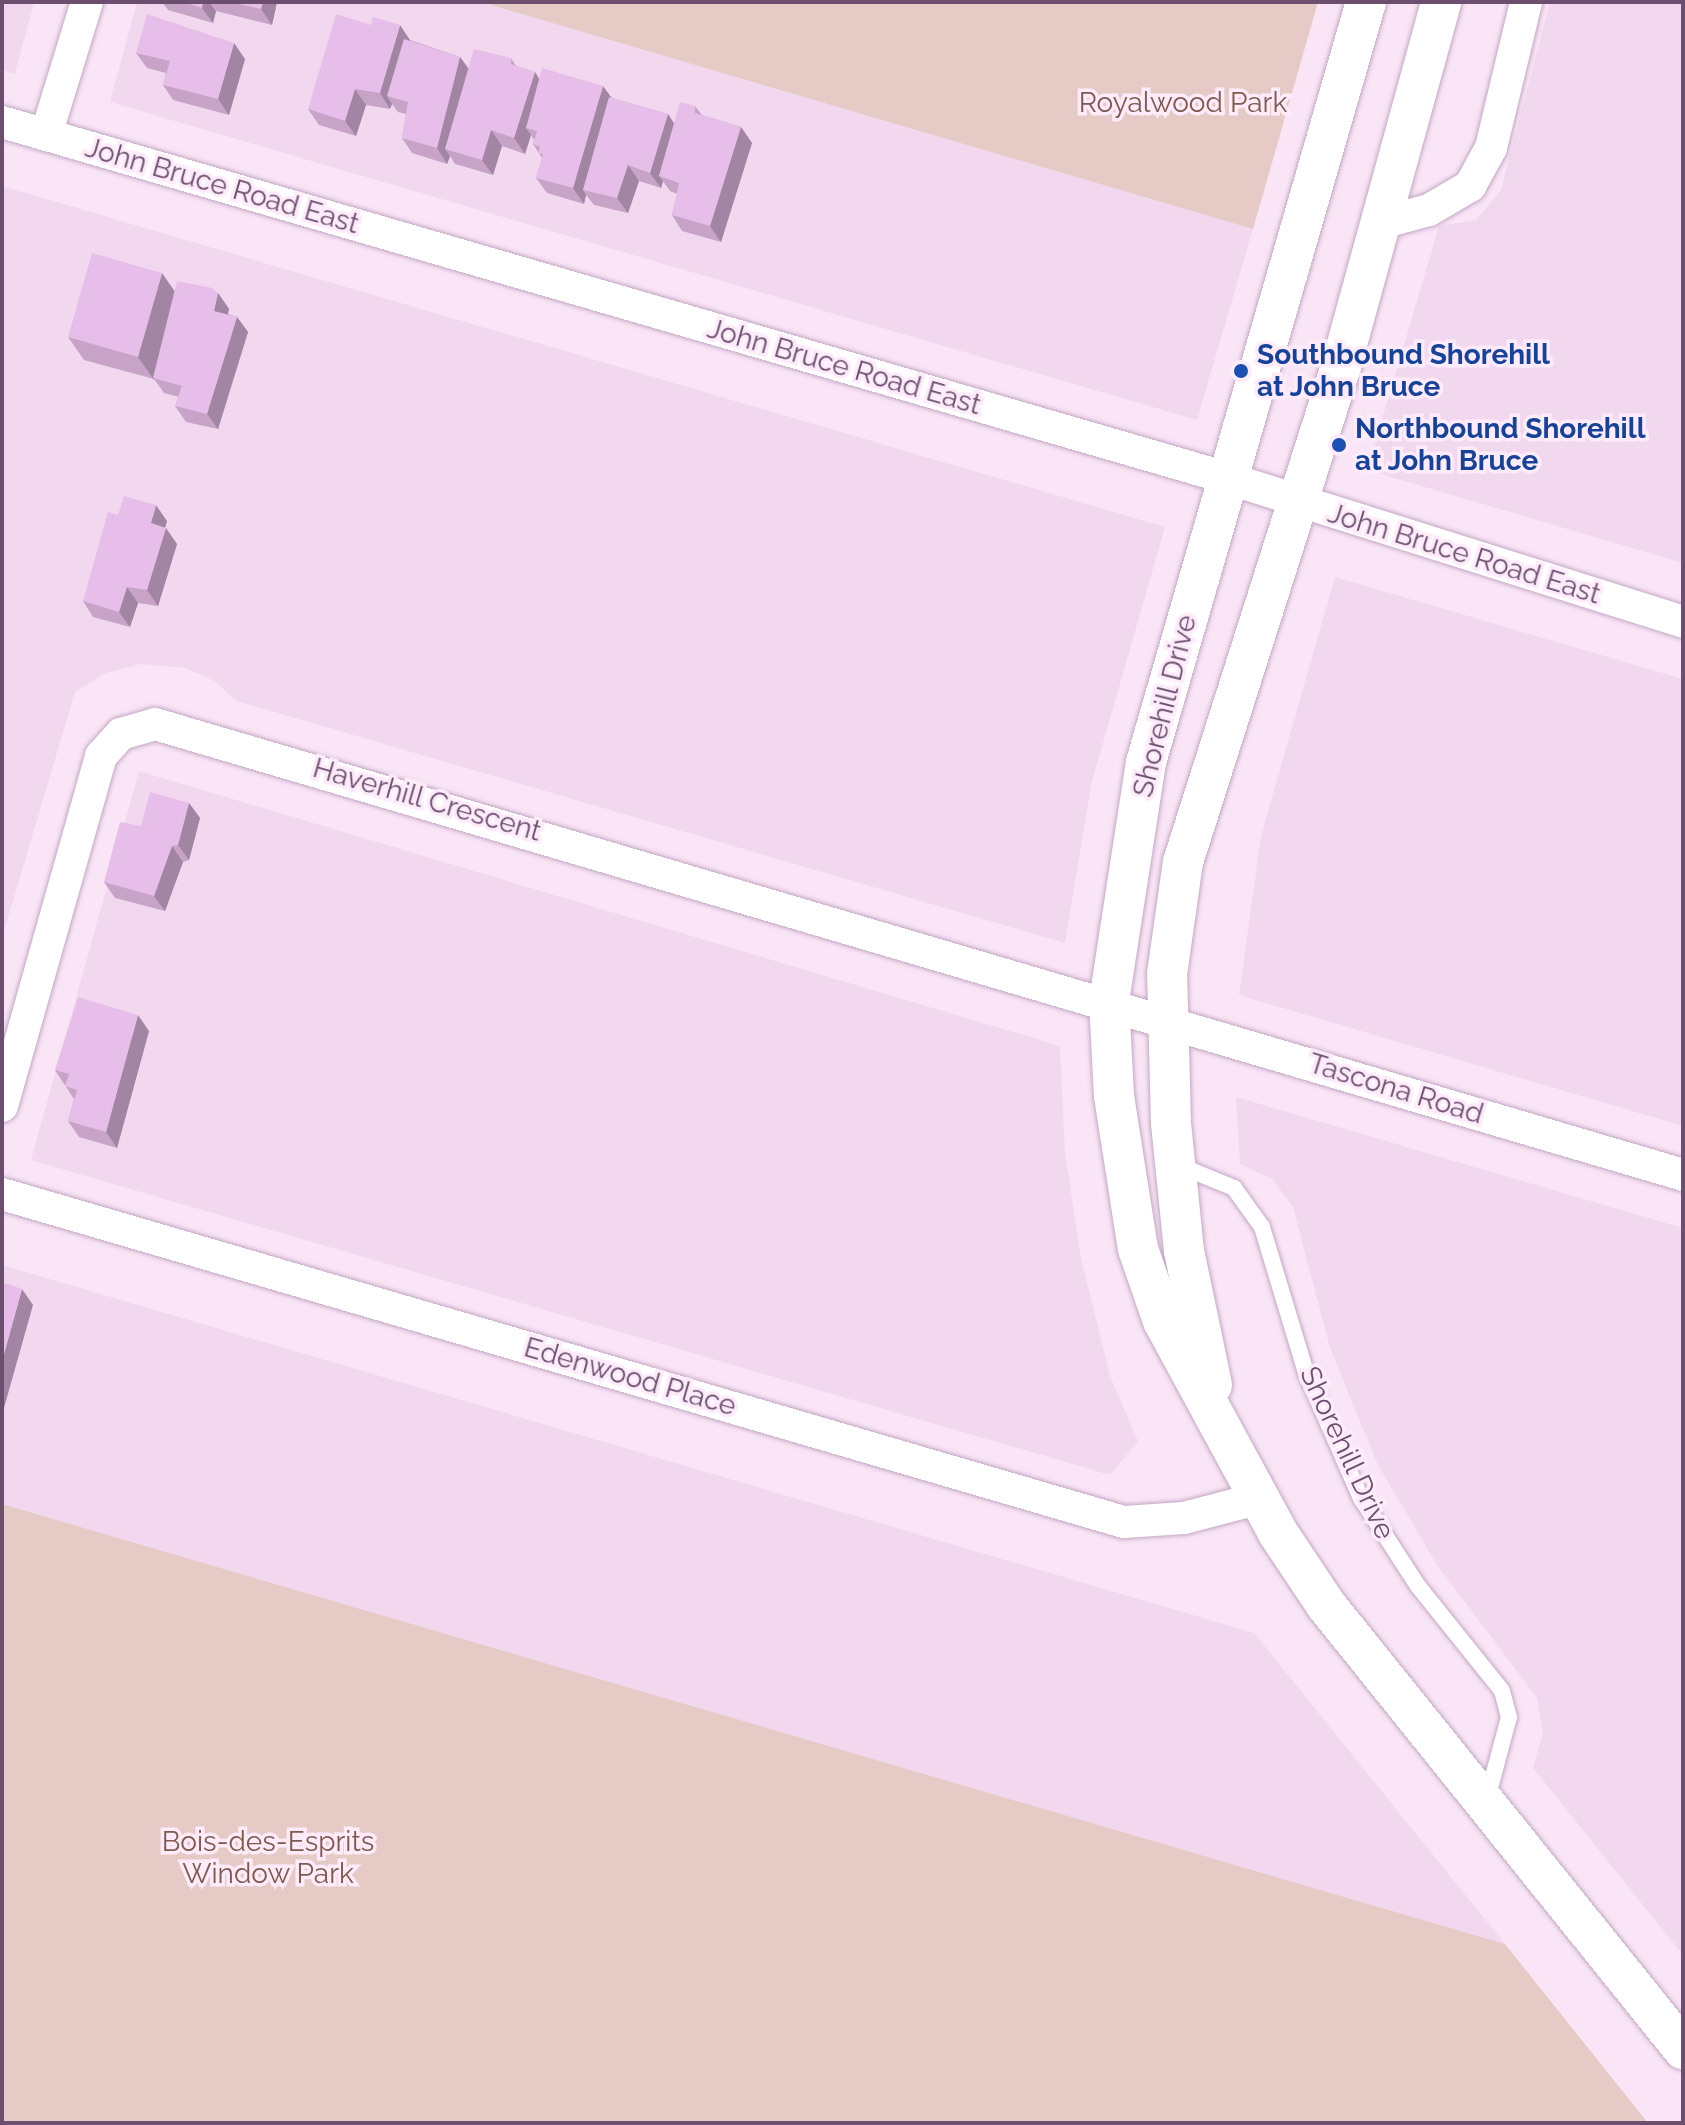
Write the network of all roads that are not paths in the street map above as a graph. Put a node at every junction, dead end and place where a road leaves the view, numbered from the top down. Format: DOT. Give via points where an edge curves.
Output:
graph roads {
  1 [pos="87,2"];
  2 [pos="1366,2"];
  3 [pos="1441,2"];
  4 [pos="1526,2"];
  5 [pos="2,122"];
  6 [pos="46,135"];
  7 [pos="1381,223"];
  8 [pos="1227,478"];
  9 [pos="1296,501"];
  10 [pos="1683,622"];
  11 [pos="1109,1001"];
  12 [pos="1165,1019"];
  13 [pos="2,1106"];
  14 [pos="1173,1163"];
  15 [pos="1683,1175"];
  16 [pos="2,1194"];
  17 [pos="1216,1413"];
  18 [pos="1260,1498"];
  19 [pos="1486,1805"];
  20 [pos="1680,2038"];
  1 -- 6 [label="street"];
  2 -- 8 [label="street, Shorehill Drive" via="1270,348"];
  3 -- 7 [label="street, Shorehill Drive"];
  4 -- 7 [label="street" via="1491,148 1470,186 1429,210"];
  5 -- 6 [label="street, John Bruce Road East"];
  6 -- 8 [label="street, John Bruce Road East"];
  7 -- 9 [label="street, Shorehill Drive"];
  8 -- 9 [label="street, John Bruce Road East"];
  8 -- 11 [label="street, Shorehill Drive" via="1146,762"];
  9 -- 10 [label="street, John Bruce Road East"];
  9 -- 12 [label="street, Shorehill Drive" via="1183,862"];
  11 -- 12 [label="street, Tascona Road"];
  11 -- 13 [label="street, Haverhill Crescent" via="155,724 121,734 101,756"];
  11 -- 17 [label="street, Shorehill Drive" via="1114,1096 1138,1249 1163,1321"];
  12 -- 14 [label="street, Shorehill Drive"];
  12 -- 15 [label="street, Tascona Road"];
  14 -- 17 [label="street, Shorehill Drive" via="1184,1251"];
  14 -- 19 [label="lane, Shorehill Drive" via="1234,1188 1262,1227 1306,1373 1361,1498 1418,1586 1502,1691 1509,1717"];
  16 -- 18 [label="street, Edenwood Place" via="1124,1522 1184,1518"];
  17 -- 18 [label="street, Shorehill Drive"];
  18 -- 19 [label="street, Shorehill Drive" via="1326,1605"];
  19 -- 20 [label="street, Shorehill Drive"];
}
